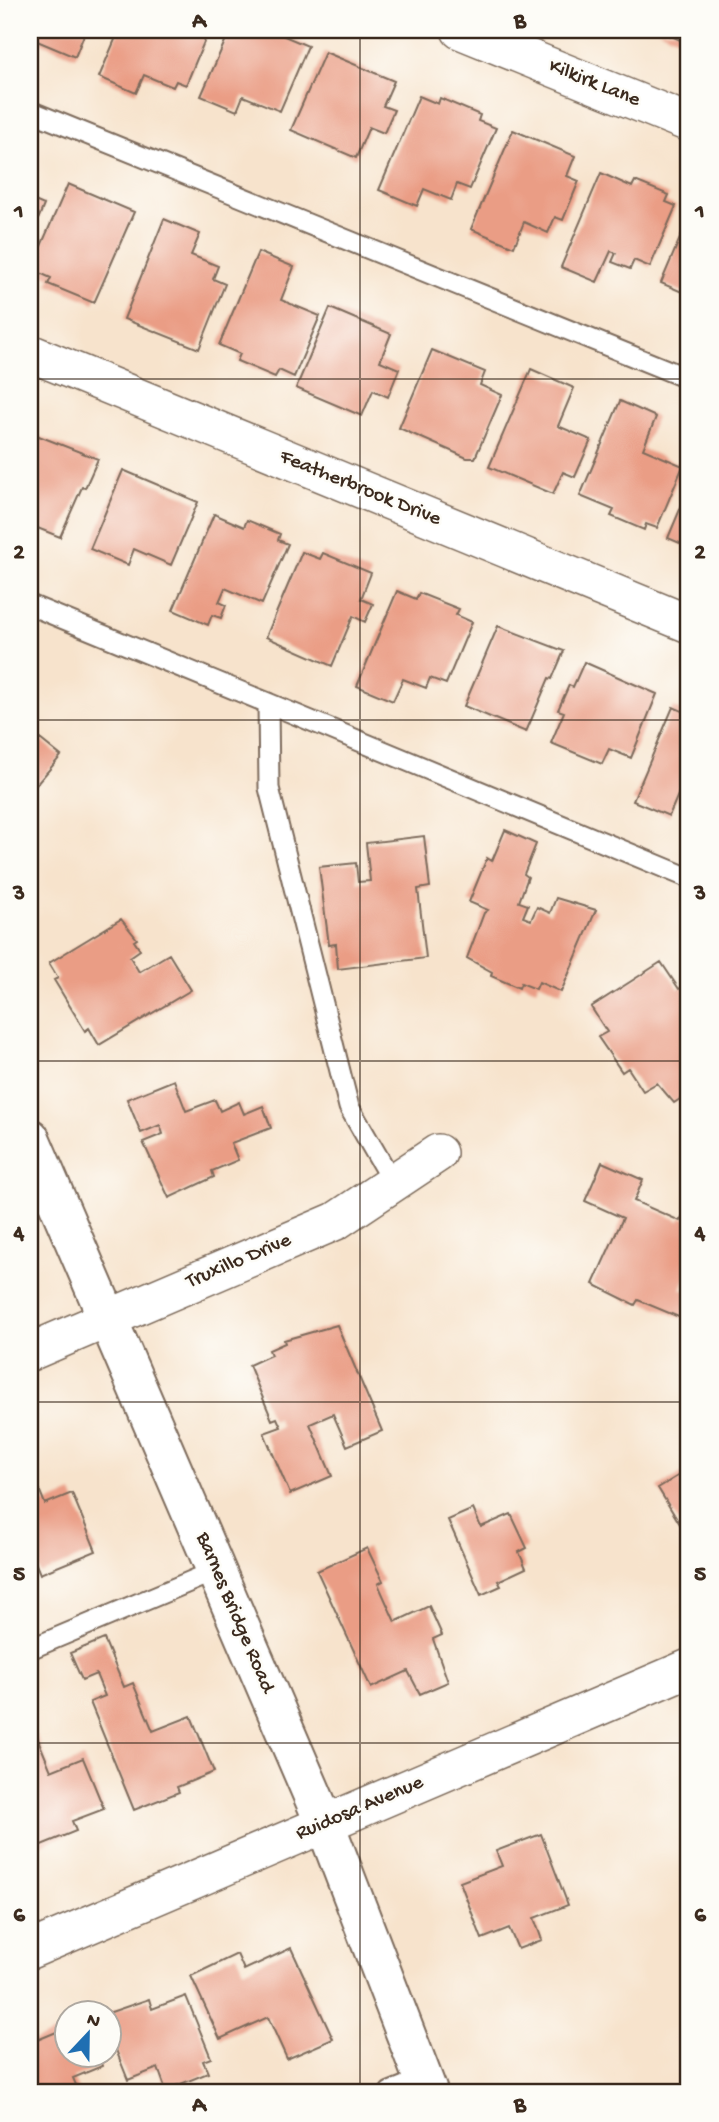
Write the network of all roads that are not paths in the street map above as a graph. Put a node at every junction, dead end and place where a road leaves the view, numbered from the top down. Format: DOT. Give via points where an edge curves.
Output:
graph roads {
  1 [pos="460,30"];
  2 [pos="30,111"];
  3 [pos="689,123"];
  4 [pos="30,353"];
  5 [pos="689,379"];
  6 [pos="30,605"];
  7 [pos="689,624"];
  8 [pos="268,703"];
  9 [pos="689,878"];
  10 [pos="30,1138"];
  11 [pos="438,1153"];
  12 [pos="393,1183"];
  13 [pos="109,1318"];
  14 [pos="30,1352"];
  15 [pos="215,1571"];
  16 [pos="30,1649"];
  17 [pos="689,1668"];
  18 [pos="325,1824"];
  19 [pos="30,1950"];
  20 [pos="413,2088"];
  1 -- 3 [label="street, Kilkirk Lane"];
  2 -- 5 [label="lane"];
  4 -- 7 [label="street, Featherbrook Drive"];
  6 -- 8 [label="lane"];
  8 -- 9 [label="lane"];
  8 -- 12 [label="lane" via="269,788 349,1107"];
  10 -- 13 [label="street, Barnes Bridge Road"];
  11 -- 12 [label="street, Truxillo Drive"];
  12 -- 13 [label="street, Truxillo Drive" via="336,1221"];
  13 -- 14 [label="street, Truxillo Drive"];
  13 -- 15 [label="street, Barnes Bridge Road"];
  15 -- 16 [label="lane"];
  15 -- 18 [label="street, Barnes Bridge Road"];
  17 -- 18 [label="street, Ruidosa Avenue"];
  18 -- 19 [label="street, Ruidosa Avenue"];
  18 -- 20 [label="street, Barnes Bridge Road"];
}
